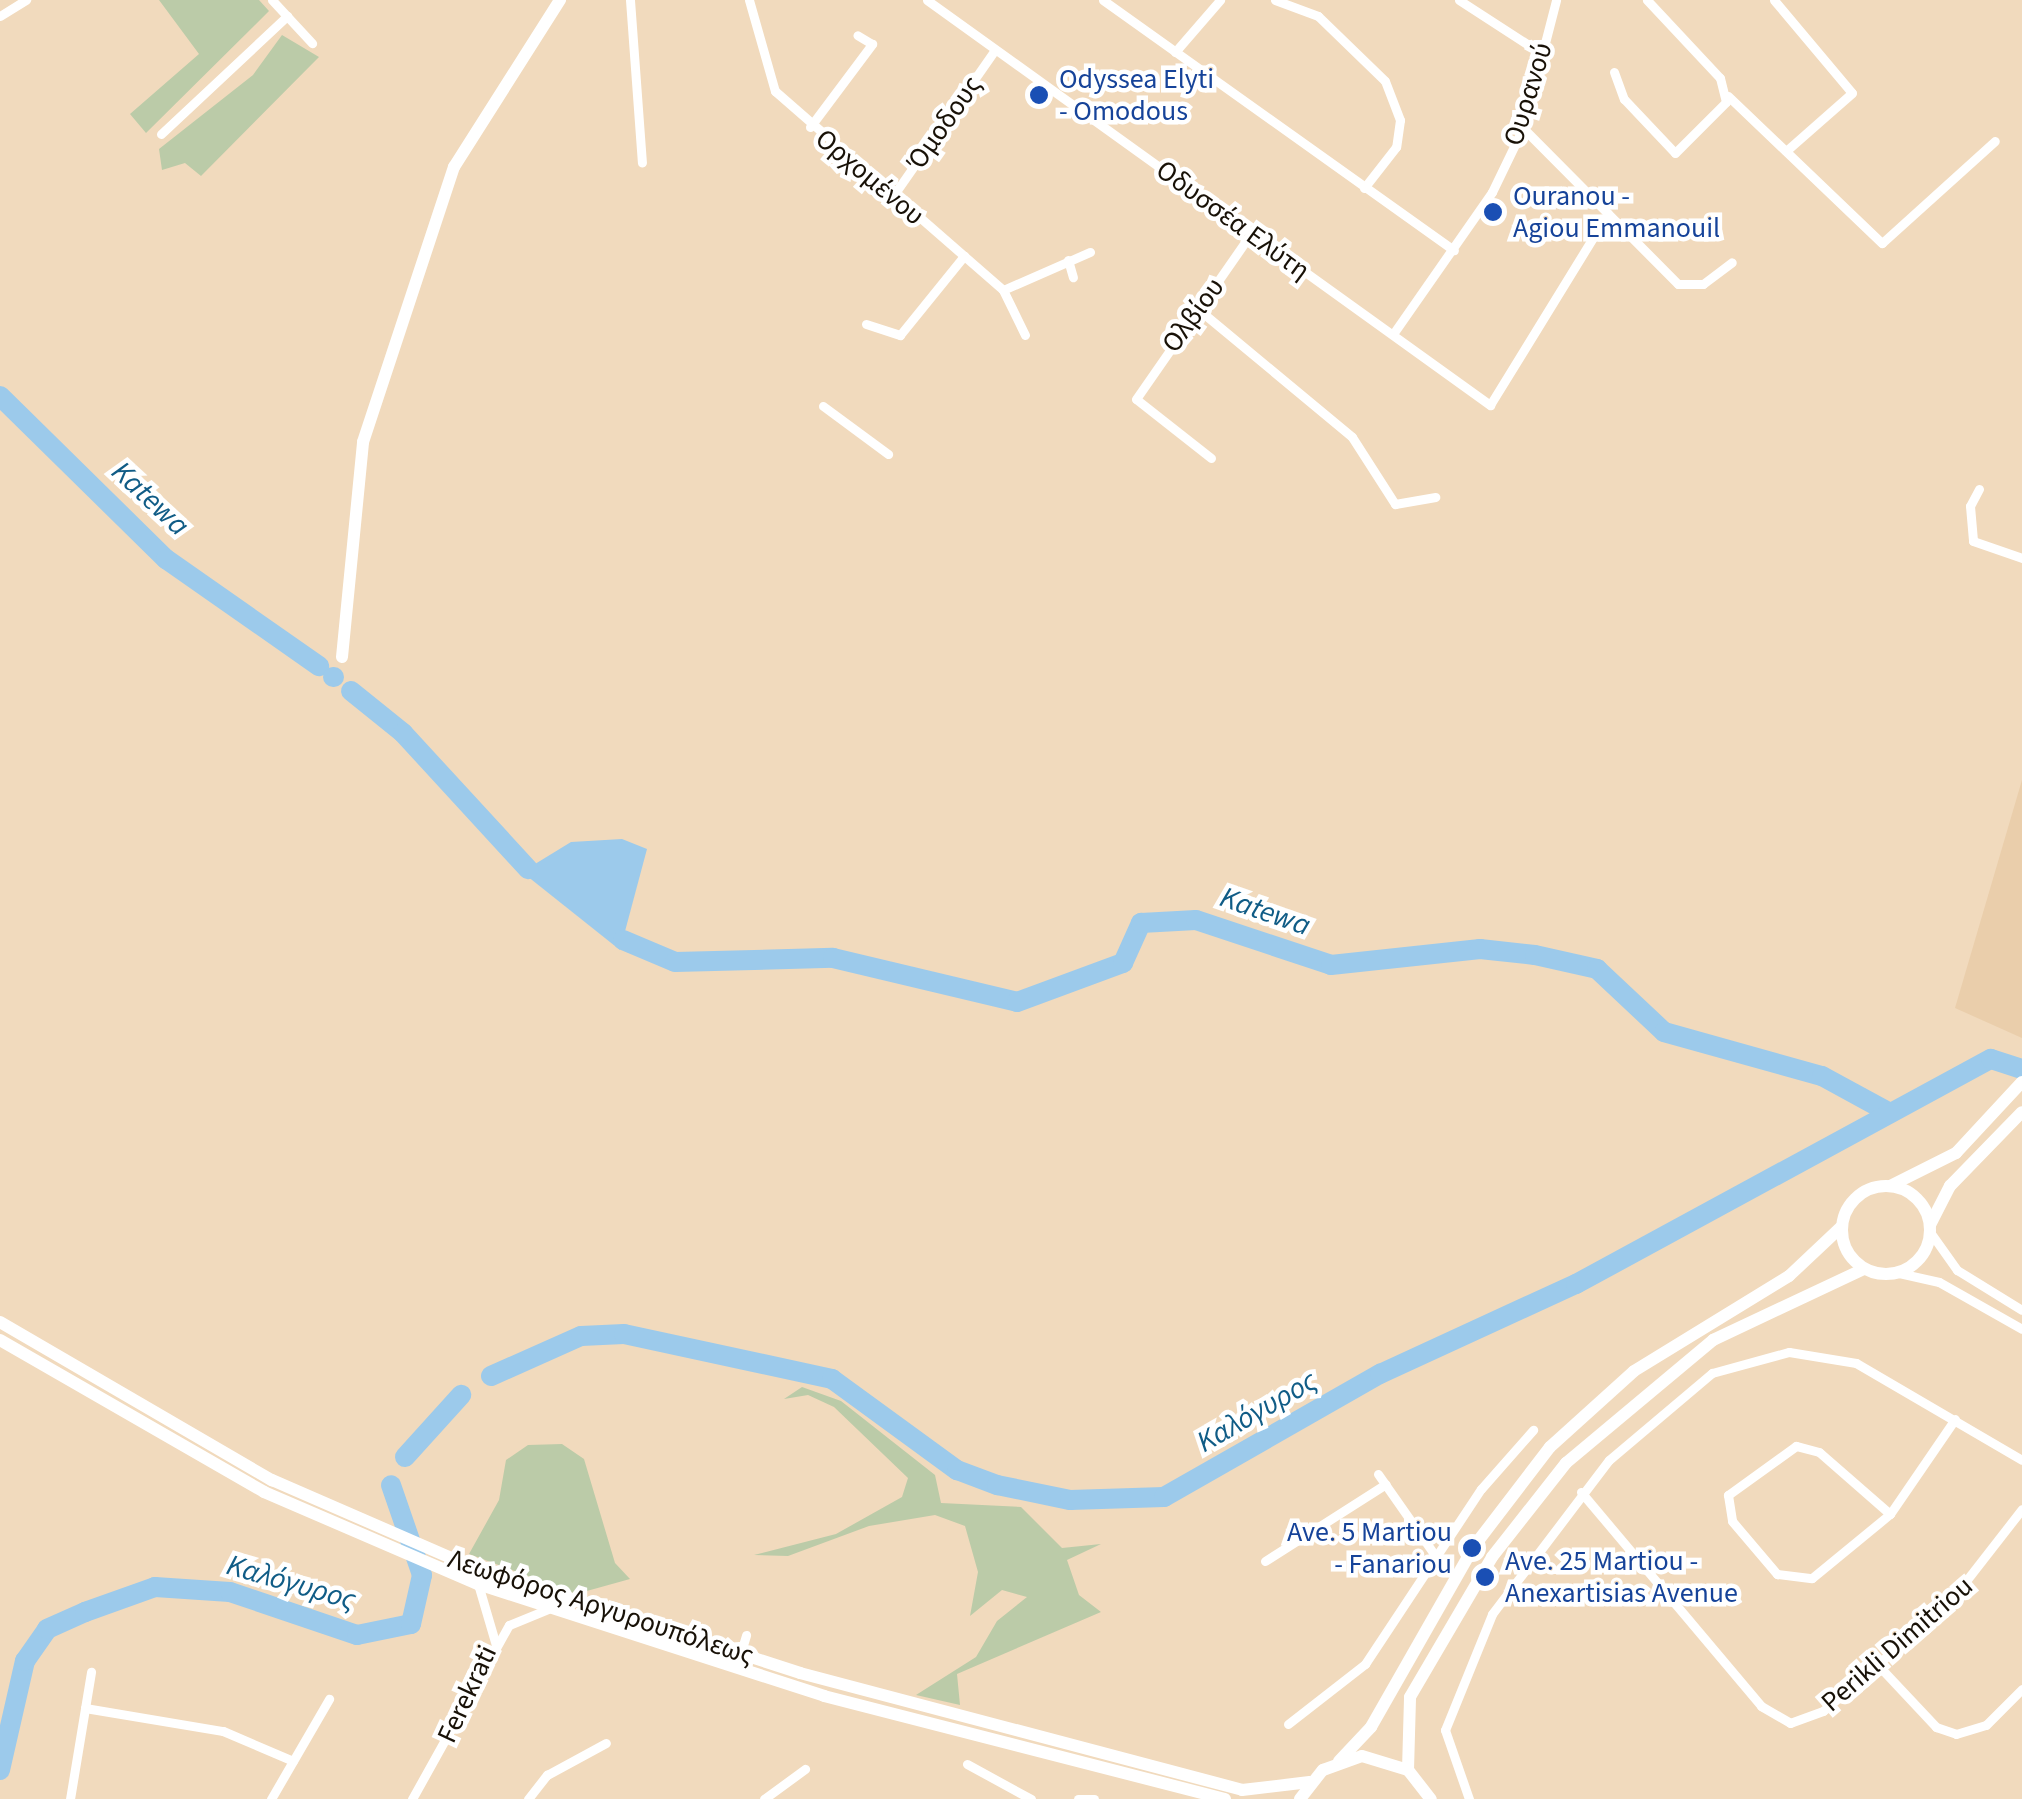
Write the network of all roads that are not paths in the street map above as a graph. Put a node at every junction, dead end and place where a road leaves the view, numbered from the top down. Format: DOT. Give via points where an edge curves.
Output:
graph roads {
  1 [pos="26,0"];
  2 [pos="272,0"];
  3 [pos="560,0"];
  4 [pos="630,0"];
  5 [pos="749,0"];
  6 [pos="927,0"];
  7 [pos="1103,0"];
  8 [pos="1220,0"];
  9 [pos="1275,0"];
  10 [pos="1459,0"];
  11 [pos="1556,0"];
  12 [pos="1647,0"];
  13 [pos="1774,0"];
  14 [pos="0,16"];
  15 [pos="287,16"];
  16 [pos="856,35"];
  17 [pos="312,42"];
  18 [pos="995,50"];
  19 [pos="1175,52"];
  20 [pos="1540,53"];
  21 [pos="1614,72"];
  22 [pos="1728,96"];
  23 [pos="810,127"];
  24 [pos="1523,128"];
  25 [pos="161,134"];
  26 [pos="1996,142"];
  27 [pos="1786,151"];
  28 [pos="642,163"];
  29 [pos="1364,188"];
  30 [pos="893,196"];
  31 [pos="1608,213"];
  32 [pos="1252,232"];
  33 [pos="1454,250"];
  34 [pos="1090,252"];
  35 [pos="964,256"];
  36 [pos="1068,260"];
  37 [pos="1732,262"];
  38 [pos="1073,277"];
  39 [pos="1003,290"];
  40 [pos="1198,309"];
  41 [pos="866,324"];
  42 [pos="1393,334"];
  43 [pos="1025,336"];
  44 [pos="823,406"];
  45 [pos="888,454"];
  46 [pos="1210,458"];
  47 [pos="1979,489"];
  48 [pos="1435,497"];
  49 [pos="2022,558"];
  50 [pos="342,657"];
  51 [pos="2022,1082"];
  52 [pos="2022,1112"];
  53 [pos="1890,1186"];
  54 [pos="1841,1227"];
  55 [pos="1930,1229"];
  56 [pos="1864,1269"];
  57 [pos="1899,1272"];
  58 [pos="2022,1310"];
  59 [pos="0,1322"];
  60 [pos="2022,1329"];
  61 [pos="0,1340"];
  62 [pos="1955,1419"];
  63 [pos="1533,1430"];
  64 [pos="2022,1460"];
  65 [pos="1378,1474"];
  66 [pos="1386,1484"];
  67 [pos="1581,1492"];
  68 [pos="2022,1509"];
  69 [pos="1890,1514"];
  70 [pos="2010,1530"];
  71 [pos="2022,1538"];
  72 [pos="1434,1554"];
  73 [pos="1265,1561"];
  74 [pos="478,1584"];
  75 [pos="548,1609"];
  76 [pos="746,1635"];
  77 [pos="496,1645"];
  78 [pos="740,1655"];
  79 [pos="1876,1663"];
  80 [pos="91,1672"];
  81 [pos="2022,1689"];
  82 [pos="329,1699"];
  83 [pos="85,1708"];
  84 [pos="1288,1724"];
  85 [pos="606,1743"];
  86 [pos="293,1761"];
  87 [pos="1338,1761"];
  88 [pos="967,1764"];
  89 [pos="805,1769"];
  90 [pos="1408,1770"];
  91 [pos="1310,1782"];
  92 [pos="70,1799"];
  93 [pos="271,1799"];
  94 [pos="412,1799"];
  95 [pos="528,1799"];
  96 [pos="764,1799"];
  97 [pos="1031,1799"];
  98 [pos="1078,1799"];
  99 [pos="1094,1799"];
  100 [pos="1225,1799"];
  101 [pos="1300,1799"];
  102 [pos="1431,1799"];
  103 [pos="1469,1799"];
  1 -- 14 [label="street"];
  2 -- 15 [label="street"];
  3 -- 50 [label="main road" via="454,167 363,442"];
  4 -- 28 [label="street"];
  5 -- 23 [label="street, Ορχομένου" via="762,68"];
  6 -- 18 [label="street, Οδυσσέα Ελύτη"];
  7 -- 19 [label="street"];
  8 -- 19 [label="street"];
  9 -- 29 [label="street" via="1318,16 1385,81 1400,120 1396,148"];
  10 -- 20 [label="street"];
  11 -- 20 [label="street, Ουρανού"];
  12 -- 22 [label="street"];
  13 -- 27 [label="street" via="1852,93"];
  15 -- 17 [label="street"];
  15 -- 25 [label="street"];
  16 -- 23 [label="street" via="872,44"];
  18 -- 30 [label="street, Όμοδους"];
  18 -- 32 [label="street, Οδυσσέα Ελύτη"];
  19 -- 29 [label="street"];
  20 -- 24 [label="street, Ουρανού"];
  21 -- 22 [label="street" via="1624,99 1675,153"];
  22 -- 27 [label="street"];
  23 -- 30 [label="street, Ορχομένου"];
  24 -- 31 [label="street"];
  24 -- 33 [label="street, Ουρανού"];
  26 -- 27 [label="street" via="1882,243"];
  29 -- 33 [label="street"];
  30 -- 35 [label="street, Ορχομένου"];
  31 -- 37 [label="street" via="1678,284 1703,284"];
  31 -- 42 [label="street, Οδυσσέα Ελύτη" via="1490,406"];
  32 -- 40 [label="street, Ολβίου"];
  32 -- 42 [label="street, Οδυσσέα Ελύτη"];
  33 -- 42 [label="street, Ουρανού"];
  34 -- 36 [label="street"];
  35 -- 39 [label="street, Ορχομένου"];
  35 -- 41 [label="street" via="900,335"];
  36 -- 38 [label="street"];
  36 -- 39 [label="street"];
  39 -- 43 [label="street, Ορχομένου"];
  40 -- 46 [label="street, Ολβίου" via="1136,399"];
  40 -- 48 [label="street" via="1352,437 1395,504"];
  44 -- 45 [label="street"];
  47 -- 49 [label="street" via="1970,506 1974,541"];
  51 -- 53 [label="main road" via="1956,1153"];
  52 -- 55 [label="main road" via="1950,1186"];
  53 -- 54 [label="main road" via="1856,1197"];
  53 -- 55 [label="main road" via="1922,1204"];
  54 -- 56 [label="main road"];
  54 -- 87 [label="main road" via="1788,1276 1646,1362 1550,1447 1475,1545 1371,1726"];
  55 -- 57 [label="main road" via="1923,1255"];
  55 -- 58 [label="street" via="1956,1270"];
  56 -- 57 [label="main road"];
  56 -- 90 [label="main road" via="1713,1340 1566,1463 1492,1557 1410,1697 1402,1723"];
  57 -- 60 [label="street" via="1939,1282"];
  59 -- 78 [label="main road, Λεωφόρος Αργυρουπόλεως" via="363,1523"];
  61 -- 74 [label="main road, Λεωφόρος Αργυρουπόλεως" via="368,1543"];
  62 -- 64 [label="street"];
  62 -- 67 [label="street" via="1856,1362 1817,1353 1752,1358 1712,1373 1647,1423"];
  62 -- 69 [label="street"];
  63 -- 72 [label="street"];
  65 -- 66 [label="street"];
  66 -- 72 [label="street"];
  66 -- 73 [label="street"];
  67 -- 79 [label="street, Perikli Dimitriou" via="1761,1706 1799,1724"];
  67 -- 103 [label="street" via="1492,1614 1458,1684 1445,1730"];
  68 -- 70 [label="street, Perikli Dimitriou"];
  69 -- 69 [label="street" via="1812,1578 1792,1580 1732,1520 1728,1495 1796,1446 1819,1452"];
  70 -- 71 [label="street"];
  70 -- 79 [label="street, Perikli Dimitriou" via="1948,1604"];
  72 -- 84 [label="street" via="1365,1664"];
  74 -- 75 [label="main road, Λεωφόρος Αργυρουπόλεως"];
  74 -- 77 [label="street, Ferekrati"];
  75 -- 77 [label="street" via="524,1614"];
  75 -- 100 [label="main road, Λεωφόρος Αργυρουπόλεως" via="824,1696"];
  76 -- 78 [label="street"];
  77 -- 94 [label="street, Ferekrati"];
  78 -- 91 [label="main road, Λεωφόρος Αργυρουπόλεως" via="1242,1790"];
  79 -- 81 [label="street" via="1936,1726 1956,1734 1986,1724"];
  80 -- 83 [label="street"];
  82 -- 86 [label="street"];
  83 -- 86 [label="street" via="223,1731"];
  83 -- 92 [label="street"];
  85 -- 95 [label="street" via="547,1775"];
  86 -- 93 [label="street"];
  87 -- 90 [label="main road" via="1386,1759"];
  87 -- 91 [label="main road"];
  88 -- 97 [label="street"];
  89 -- 96 [label="street"];
  90 -- 102 [label="main road"];
  91 -- 101 [label="main road"];
  98 -- 99 [label="street"];
}
